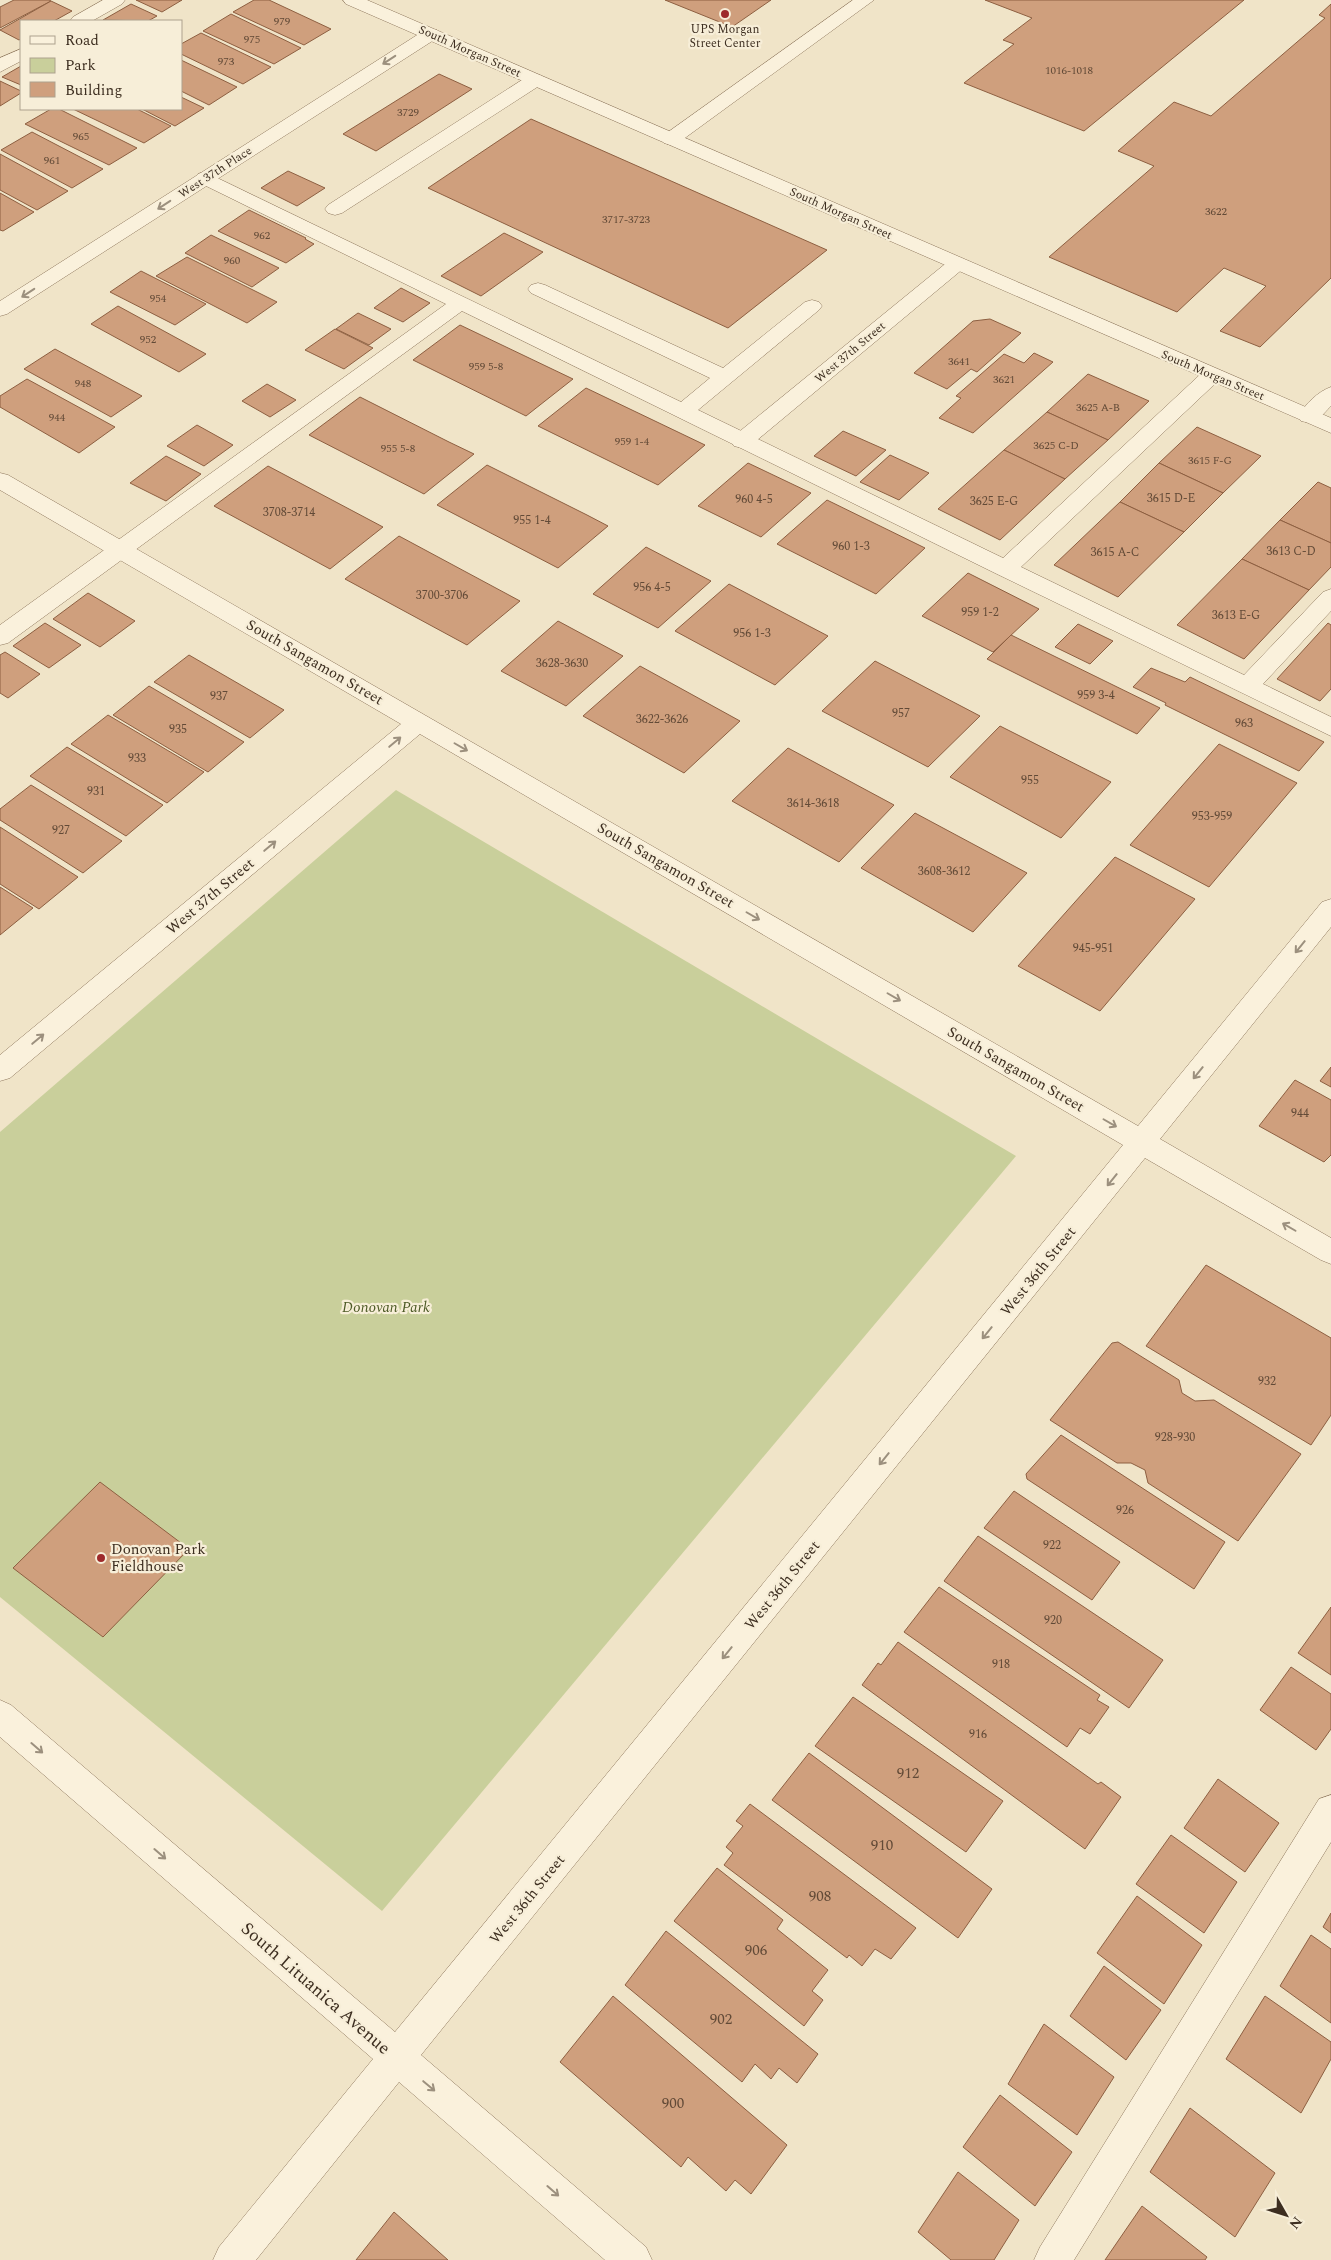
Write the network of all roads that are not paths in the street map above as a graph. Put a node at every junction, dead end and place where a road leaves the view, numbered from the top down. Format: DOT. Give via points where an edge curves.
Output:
graph roads {
  1 [pos="352,0"];
  2 [pos="865,0"];
  3 [pos="104,2"];
  4 [pos="80,20"];
  5 [pos="431,34"];
  6 [pos="20,55"];
  7 [pos="0,66"];
  8 [pos="535,80"];
  9 [pos="671,139"];
  10 [pos="206,178"];
  11 [pos="336,209"];
  12 [pos="957,264"];
  13 [pos="538,289"];
  14 [pos="460,303"];
  15 [pos="812,306"];
  16 [pos="0,310"];
  17 [pos="1212,374"];
  18 [pos="725,377"];
  19 [pos="1331,394"];
  20 [pos="682,412"];
  21 [pos="1309,416"];
  22 [pos="1331,426"];
  23 [pos="742,441"];
  24 [pos="0,480"];
  25 [pos="121,550"];
  26 [pos="1005,569"];
  27 [pos="1331,597"];
  28 [pos="0,638"];
  29 [pos="1247,686"];
  30 [pos="419,722"];
  31 [pos="1331,727"];
  32 [pos="1331,909"];
  33 [pos="0,1070"];
  34 [pos="1142,1142"];
  35 [pos="1331,1252"];
  36 [pos="0,1716"];
  37 [pos="1331,1811"];
  38 [pos="397,2058"];
  39 [pos="232,2260"];
  40 [pos="633,2260"];
  41 [pos="1053,2260"];
  1 -- 5 [label="street, South Morgan Street"];
  2 -- 9 [label="street"];
  3 -- 4 [label="street"];
  5 -- 8 [label="street, South Morgan Street"];
  5 -- 10 [label="street, West 37th Place, one-way"];
  6 -- 7 [label="street"];
  8 -- 9 [label="street, South Morgan Street"];
  8 -- 11 [label="street"];
  9 -- 12 [label="street, South Morgan Street"];
  10 -- 14 [label="street"];
  10 -- 16 [label="street, West 37th Place, one-way"];
  12 -- 17 [label="street, South Morgan Street"];
  12 -- 23 [label="street, West 37th Street"];
  13 -- 18 [label="street"];
  14 -- 20 [label="street"];
  14 -- 25 [label="street"];
  15 -- 18 [label="street"];
  17 -- 21 [label="street, South Morgan Street"];
  17 -- 26 [label="street"];
  18 -- 20 [label="street"];
  19 -- 21 [label="street"];
  20 -- 23 [label="street"];
  21 -- 22 [label="street, South Morgan Street"];
  23 -- 26 [label="street"];
  24 -- 25 [label="street, South Sangamon Street"];
  25 -- 28 [label="street"];
  25 -- 30 [label="street, South Sangamon Street"];
  26 -- 29 [label="street"];
  27 -- 29 [label="street"];
  29 -- 31 [label="street"];
  33 -- 30 [label="street, West 37th Street, one-way"];
  30 -- 34 [label="street, South Sangamon Street, one-way"];
  32 -- 34 [label="street, West 36th Street, one-way"];
  35 -- 34 [label="street, South Sangamon Street, one-way"];
  34 -- 38 [label="street, West 36th Street, one-way"];
  36 -- 38 [label="street, South Lituanica Avenue, one-way"];
  37 -- 41 [label="street"];
  38 -- 39 [label="street, West 36th Street"];
  38 -- 40 [label="street, South Lituanica Avenue, one-way"];
}
